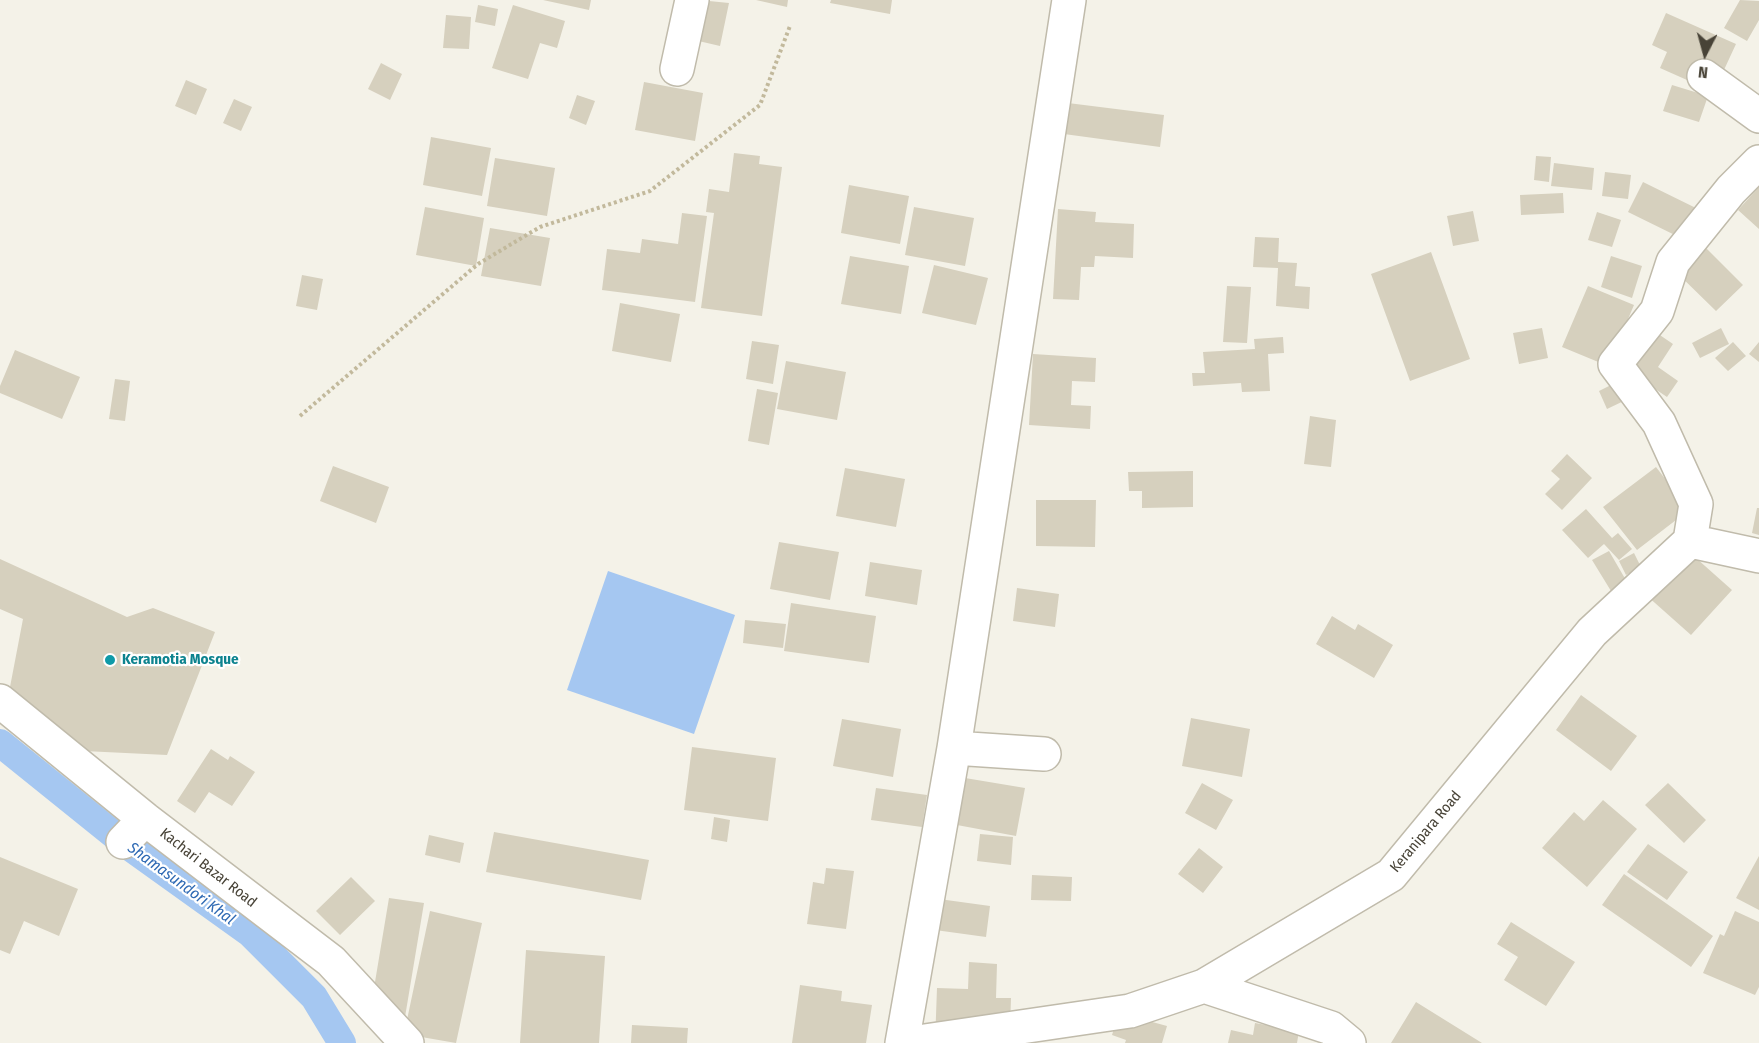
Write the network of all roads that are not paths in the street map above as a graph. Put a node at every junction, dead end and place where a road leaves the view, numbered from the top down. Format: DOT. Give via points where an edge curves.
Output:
graph roads {
  1 [pos="692,0"];
  2 [pos="1069,0"];
  3 [pos="676,69"];
  4 [pos="1704,76"];
  5 [pos="1759,116"];
  6 [pos="1759,162"];
  7 [pos="1690,541"];
  8 [pos="1759,556"];
  9 [pos="0,700"];
  10 [pos="954,748"];
  11 [pos="1044,754"];
  12 [pos="145,819"];
  13 [pos="123,842"];
  14 [pos="1204,986"];
  15 [pos="917,1042"];
  16 [pos="407,1043"];
  17 [pos="1348,1043"];
  1 -- 3 [label="street"];
  2 -- 10 [label="street"];
  4 -- 5 [label="street"];
  6 -- 7 [label="street" via="1673,262 1657,311 1615,364 1659,423 1696,504"];
  7 -- 8 [label="street"];
  7 -- 14 [label="street, Keranipara Road" via="1592,632 1391,875"];
  9 -- 12 [label="street, Kachari Bazar Road"];
  10 -- 11 [label="street"];
  10 -- 15 [label="street"];
  12 -- 13 [label="street"];
  12 -- 16 [label="street, Kachari Bazar Road" via="331,961"];
  14 -- 15 [label="street, Keranipara Road" via="1130,1011"];
  14 -- 17 [label="street" via="1331,1028"];
}
